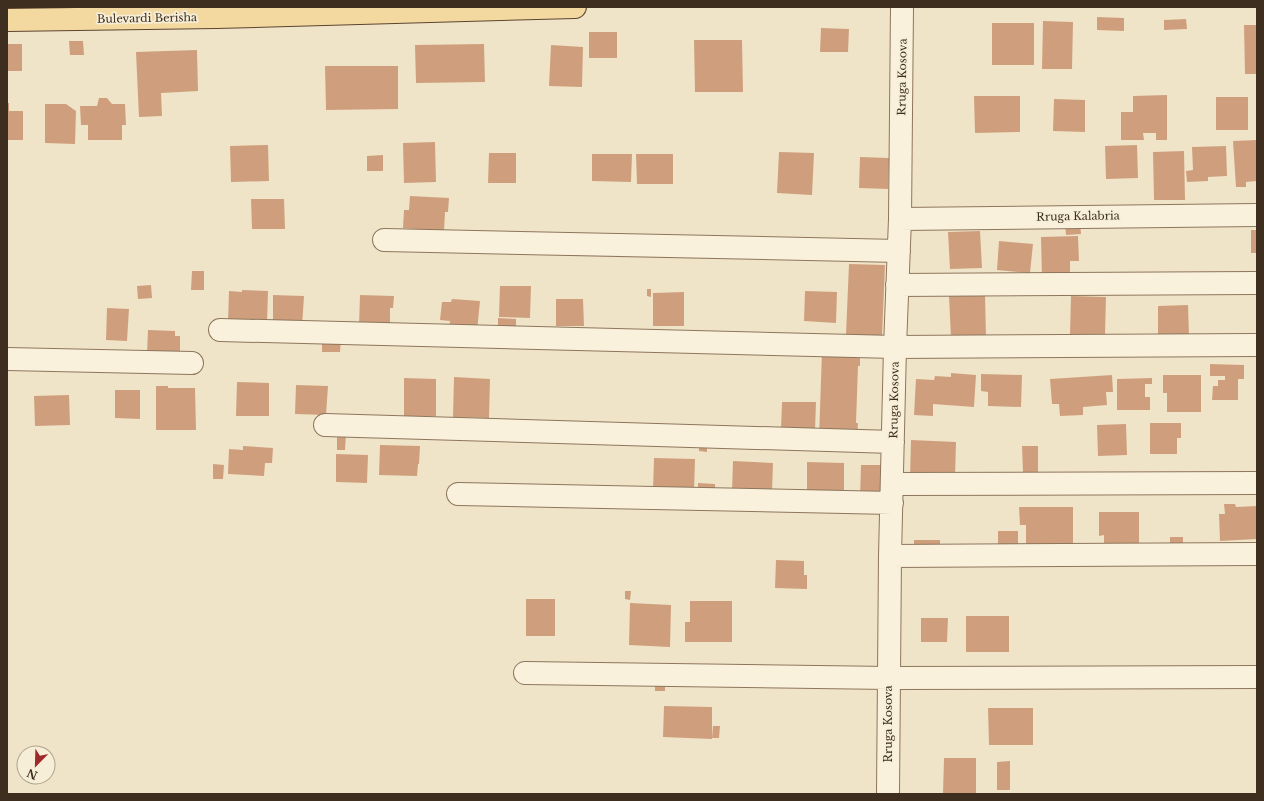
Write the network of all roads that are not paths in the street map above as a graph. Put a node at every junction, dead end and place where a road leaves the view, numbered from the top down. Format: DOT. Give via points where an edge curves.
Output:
graph roads {
  1 [pos="576,7"];
  2 [pos="902,7"];
  3 [pos="216,12"];
  4 [pos="7,20"];
  5 [pos="1257,215"];
  6 [pos="900,219"];
  7 [pos="384,240"];
  8 [pos="899,251"];
  9 [pos="1257,283"];
  10 [pos="897,285"];
  11 [pos="220,330"];
  12 [pos="1257,345"];
  13 [pos="895,348"];
  14 [pos="7,359"];
  15 [pos="192,363"];
  16 [pos="325,425"];
  17 [pos="893,442"];
  18 [pos="1257,483"];
  19 [pos="458,494"];
  20 [pos="892,494"];
  21 [pos="1257,554"];
  22 [pos="890,556"];
  23 [pos="524,673"];
  24 [pos="1257,677"];
  25 [pos="889,678"];
  26 [pos="888,794"];
  1 -- 3 [label="main road, Bulevardi Berisha"];
  2 -- 6 [label="street, Rruga Kosova"];
  3 -- 4 [label="main road, Bulevardi Berisha"];
  5 -- 6 [label="street, Rruga Kalabria"];
  6 -- 8 [label="street, Rruga Kosova"];
  7 -- 8 [label="street"];
  8 -- 10 [label="street, Rruga Kosova"];
  9 -- 10 [label="street"];
  10 -- 13 [label="street, Rruga Kosova"];
  11 -- 13 [label="street"];
  12 -- 13 [label="street"];
  13 -- 17 [label="street, Rruga Kosova"];
  14 -- 15 [label="street"];
  16 -- 17 [label="street"];
  17 -- 20 [label="street, Rruga Kosova"];
  18 -- 20 [label="street"];
  19 -- 20 [label="street"];
  20 -- 22 [label="street, Rruga Kosova"];
  21 -- 22 [label="street"];
  22 -- 25 [label="street, Rruga Kosova"];
  23 -- 25 [label="street"];
  24 -- 25 [label="street"];
  25 -- 26 [label="street, Rruga Kosova"];
}
